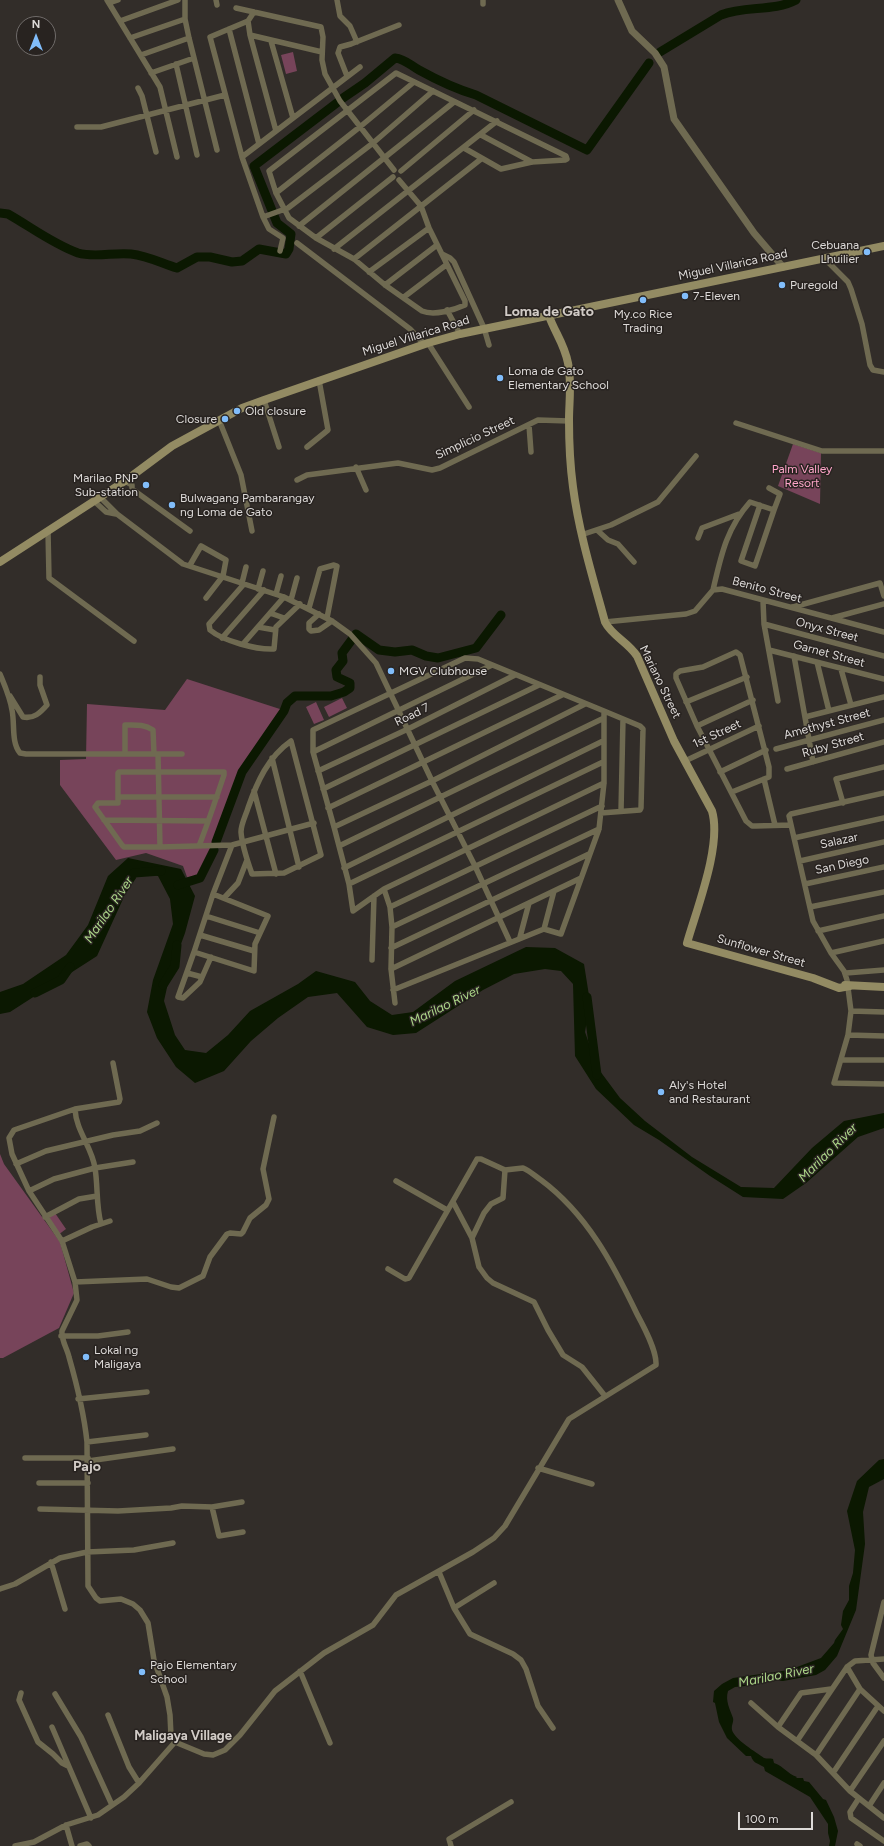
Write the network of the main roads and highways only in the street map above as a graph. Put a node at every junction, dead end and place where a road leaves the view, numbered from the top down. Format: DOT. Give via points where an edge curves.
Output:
graph roads {
  1 [pos="884,246"];
  2 [pos="549,316"];
  3 [pos="0,562"];
  4 [pos="688,943"];
  5 [pos="884,987"];
  1 -- 2 [label="main road, Miguel Villarica Road"];
  2 -- 3 [label="main road, Miguel Villarica Road" via="484,328 426,343 242,408 172,446 125,481"];
  2 -- 4 [label="main road, Mariano Street" via="562,342 568,363 570,464 581,535 605,622 610,631 632,648 637,656 685,761 712,811 715,830 712,857"];
  4 -- 5 [label="main road, Sunflower Street" via="827,983"];
}
